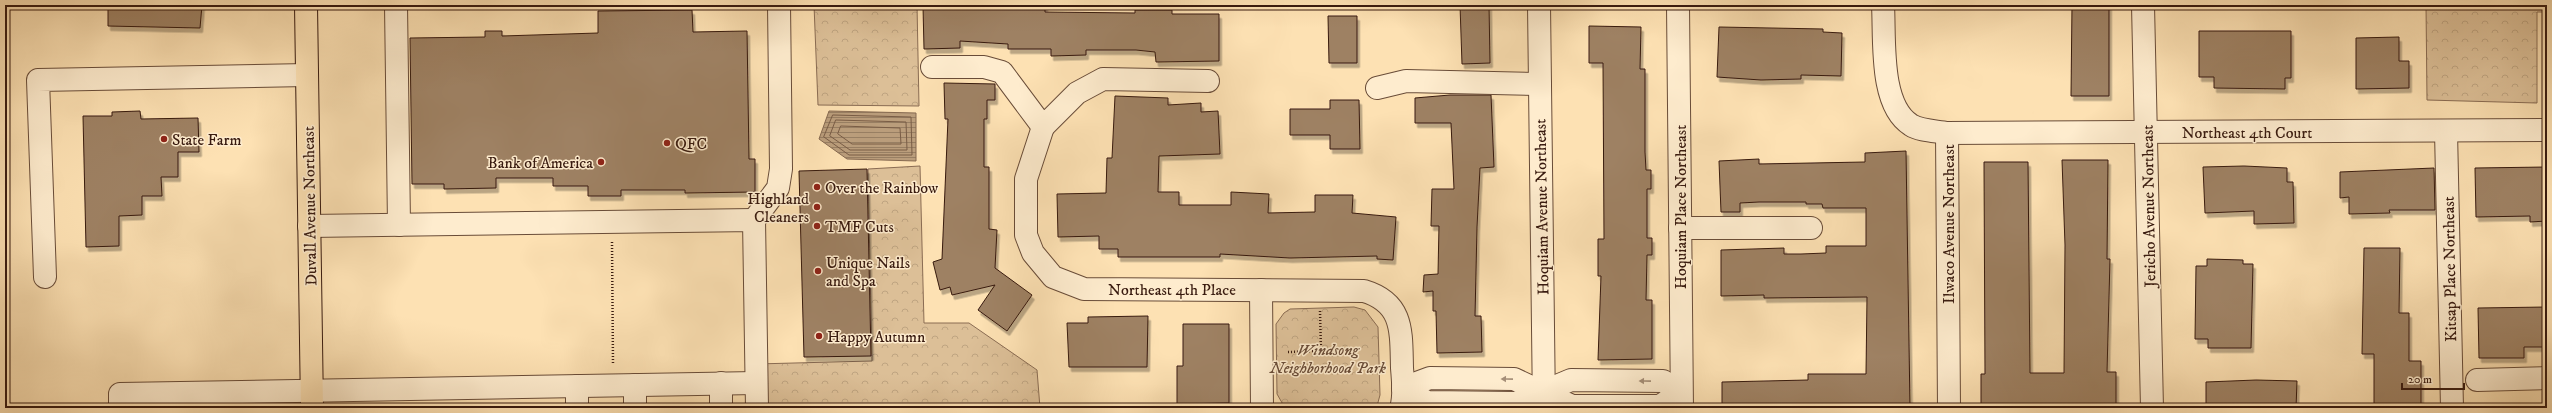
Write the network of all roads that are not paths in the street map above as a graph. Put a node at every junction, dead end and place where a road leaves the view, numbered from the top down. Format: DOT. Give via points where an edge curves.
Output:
graph roads {
  1 [pos="306,5"];
  2 [pos="396,5"];
  3 [pos="779,5"];
  4 [pos="1539,5"];
  5 [pos="1678,5"];
  6 [pos="1883,5"];
  7 [pos="2143,5"];
  8 [pos="932,67"];
  9 [pos="307,75"];
  10 [pos="1208,81"];
  11 [pos="1540,84"];
  12 [pos="1377,88"];
  13 [pos="1043,127"];
  14 [pos="2547,130"];
  15 [pos="2446,131"];
  16 [pos="2146,132"];
  17 [pos="1947,133"];
  18 [pos="754,220"];
  19 [pos="399,225"];
  20 [pos="309,226"];
  21 [pos="1680,228"];
  22 [pos="1811,228"];
  23 [pos="45,277"];
  24 [pos="1261,290"];
  25 [pos="2547,378"];
  26 [pos="2477,380"];
  27 [pos="721,383"];
  28 [pos="756,383"];
  29 [pos="635,384"];
  30 [pos="577,386"];
  31 [pos="1402,398"];
  32 [pos="312,399"];
  33 [pos="1544,400"];
  34 [pos="1681,400"];
  35 [pos="120,408"];
  36 [pos="577,408"];
  37 [pos="635,408"];
  38 [pos="721,408"];
  39 [pos="757,408"];
  40 [pos="1262,408"];
  41 [pos="1949,408"];
  42 [pos="2152,408"];
  43 [pos="2452,408"];
  1 -- 9 [label="main road, Duvall Avenue Northeast"];
  2 -- 19 [label="street"];
  3 -- 18 [label="street" via="782,169 778,188"];
  4 -- 11 [label="street, Hoquiam Avenue Northeast"];
  5 -- 21 [label="street, Hoquiam Place Northeast"];
  6 -- 17 [label="street, Ilwaco Avenue Northeast" via="1887,86 1898,113 1912,126"];
  7 -- 16 [label="street, Jericho Avenue Northeast"];
  8 -- 13 [label="street" via="984,67 1002,72"];
  9 -- 20 [label="main road, Duvall Avenue Northeast"];
  9 -- 23 [label="street" via="38,80"];
  10 -- 13 [label="street" via="1103,79 1077,93"];
  11 -- 12 [label="street" via="1406,81"];
  11 -- 33 [label="street, Hoquiam Avenue Northeast"];
  13 -- 24 [label="street, Northeast 4th Place" via="1026,179 1026,235 1033,253 1053,277 1084,289"];
  14 -- 15 [label="street, Northeast 4th Court"];
  15 -- 16 [label="street, Northeast 4th Court"];
  15 -- 43 [label="street, Kitsap Place Northeast"];
  16 -- 17 [label="street, Northeast 4th Court"];
  16 -- 42 [label="street, Jericho Avenue Northeast"];
  17 -- 41 [label="street, Ilwaco Avenue Northeast"];
  18 -- 19 [label="street"];
  18 -- 28 [label="street"];
  19 -- 20 [label="street"];
  20 -- 32 [label="main road, Duvall Avenue Northeast"];
  21 -- 22 [label="street"];
  21 -- 34 [label="street, Hoquiam Place Northeast"];
  24 -- 31 [label="street, Northeast 4th Place" via="1364,291 1378,295 1398,318 1401,334"];
  24 -- 40 [label="street"];
  25 -- 26 [label="street"];
  27 -- 28 [label="street"];
  27 -- 29 [label="street"];
  27 -- 38 [label="street"];
  28 -- 39 [label="street"];
  29 -- 30 [label="street"];
  29 -- 37 [label="street"];
  30 -- 32 [label="street"];
  30 -- 36 [label="street"];
  31 -- 33 [label="street, Northeast 4th Place" via="1430,378 1514,379"];
  32 -- 35 [label="street" via="120,394"];
  33 -- 34 [label="street, Northeast 4th Place" via="1572,406 1660,406"];
}
